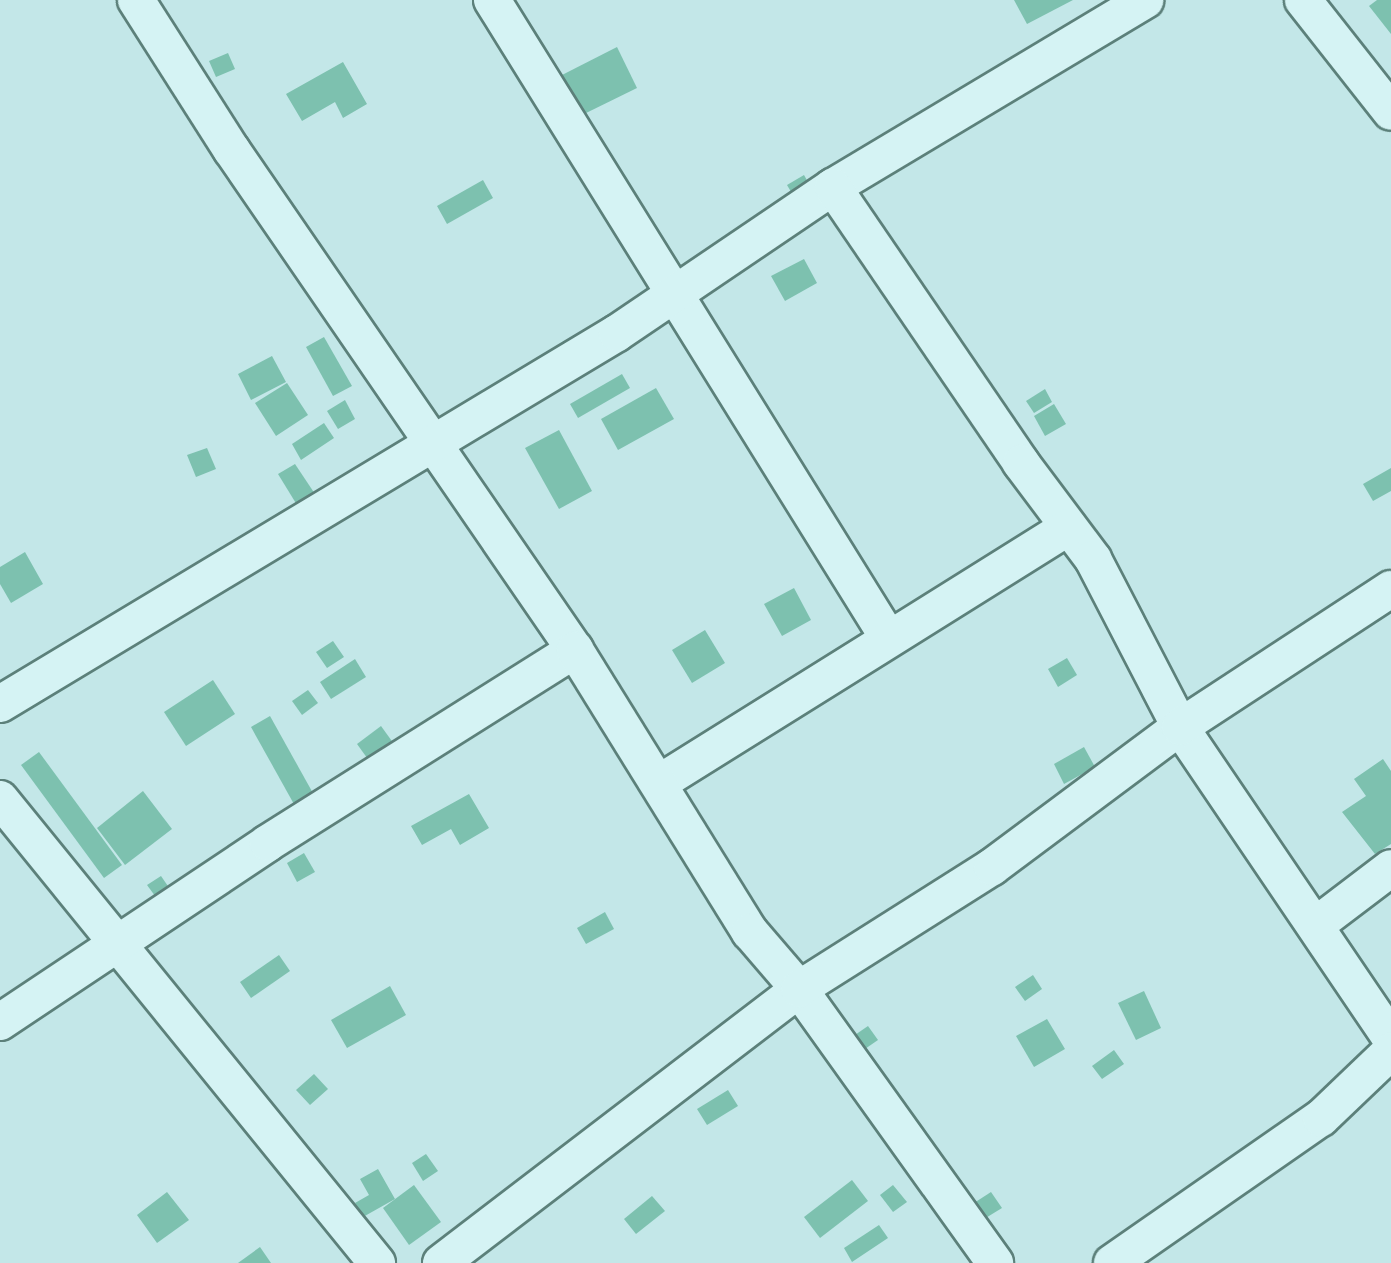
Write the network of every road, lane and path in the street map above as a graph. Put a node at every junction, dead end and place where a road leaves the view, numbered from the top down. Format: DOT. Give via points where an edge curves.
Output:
graph roads {
  1 [pos="136,0"];
  2 [pos="492,0"];
  3 [pos="1145,0"];
  4 [pos="1303,0"];
  5 [pos="1391,112"];
  6 [pos="833,187"];
  7 [pos="675,294"];
  8 [pos="431,445"];
  9 [pos="1069,527"];
  10 [pos="1391,589"];
  11 [pos="889,639"];
  12 [pos="575,650"];
  13 [pos="0,704"];
  14 [pos="1180,727"];
  15 [pos="659,783"];
  16 [pos="0,799"];
  17 [pos="1391,868"];
  18 [pos="1316,925"];
  19 [pos="120,946"];
  20 [pos="799,989"];
  21 [pos="0,1022"];
  22 [pos="1391,1039"];
  23 [pos="1391,1051"];
  24 [pos="377,1263"];
  25 [pos="441,1263"];
  26 [pos="995,1263"];
  27 [pos="1112,1263"];
  1 -- 8 [label="street"];
  2 -- 7 [label="street"];
  3 -- 6 [label="street"];
  4 -- 5 [label="street"];
  6 -- 7 [label="street"];
  6 -- 9 [label="street"];
  7 -- 8 [label="street"];
  7 -- 11 [label="street"];
  8 -- 12 [label="street"];
  8 -- 13 [label="street"];
  9 -- 11 [label="street"];
  9 -- 14 [label="street" via="1093,559"];
  10 -- 14 [label="street"];
  11 -- 15 [label="street"];
  12 -- 15 [label="street"];
  12 -- 19 [label="street" via="268,843"];
  14 -- 18 [label="street"];
  14 -- 20 [label="street" via="992,867"];
  15 -- 20 [label="street" via="750,932"];
  16 -- 19 [label="street"];
  17 -- 18 [label="street"];
  18 -- 22 [label="street"];
  19 -- 21 [label="street"];
  19 -- 24 [label="street"];
  20 -- 25 [label="street"];
  20 -- 26 [label="street"];
  23 -- 27 [label="street" via="1321,1118"];
}
